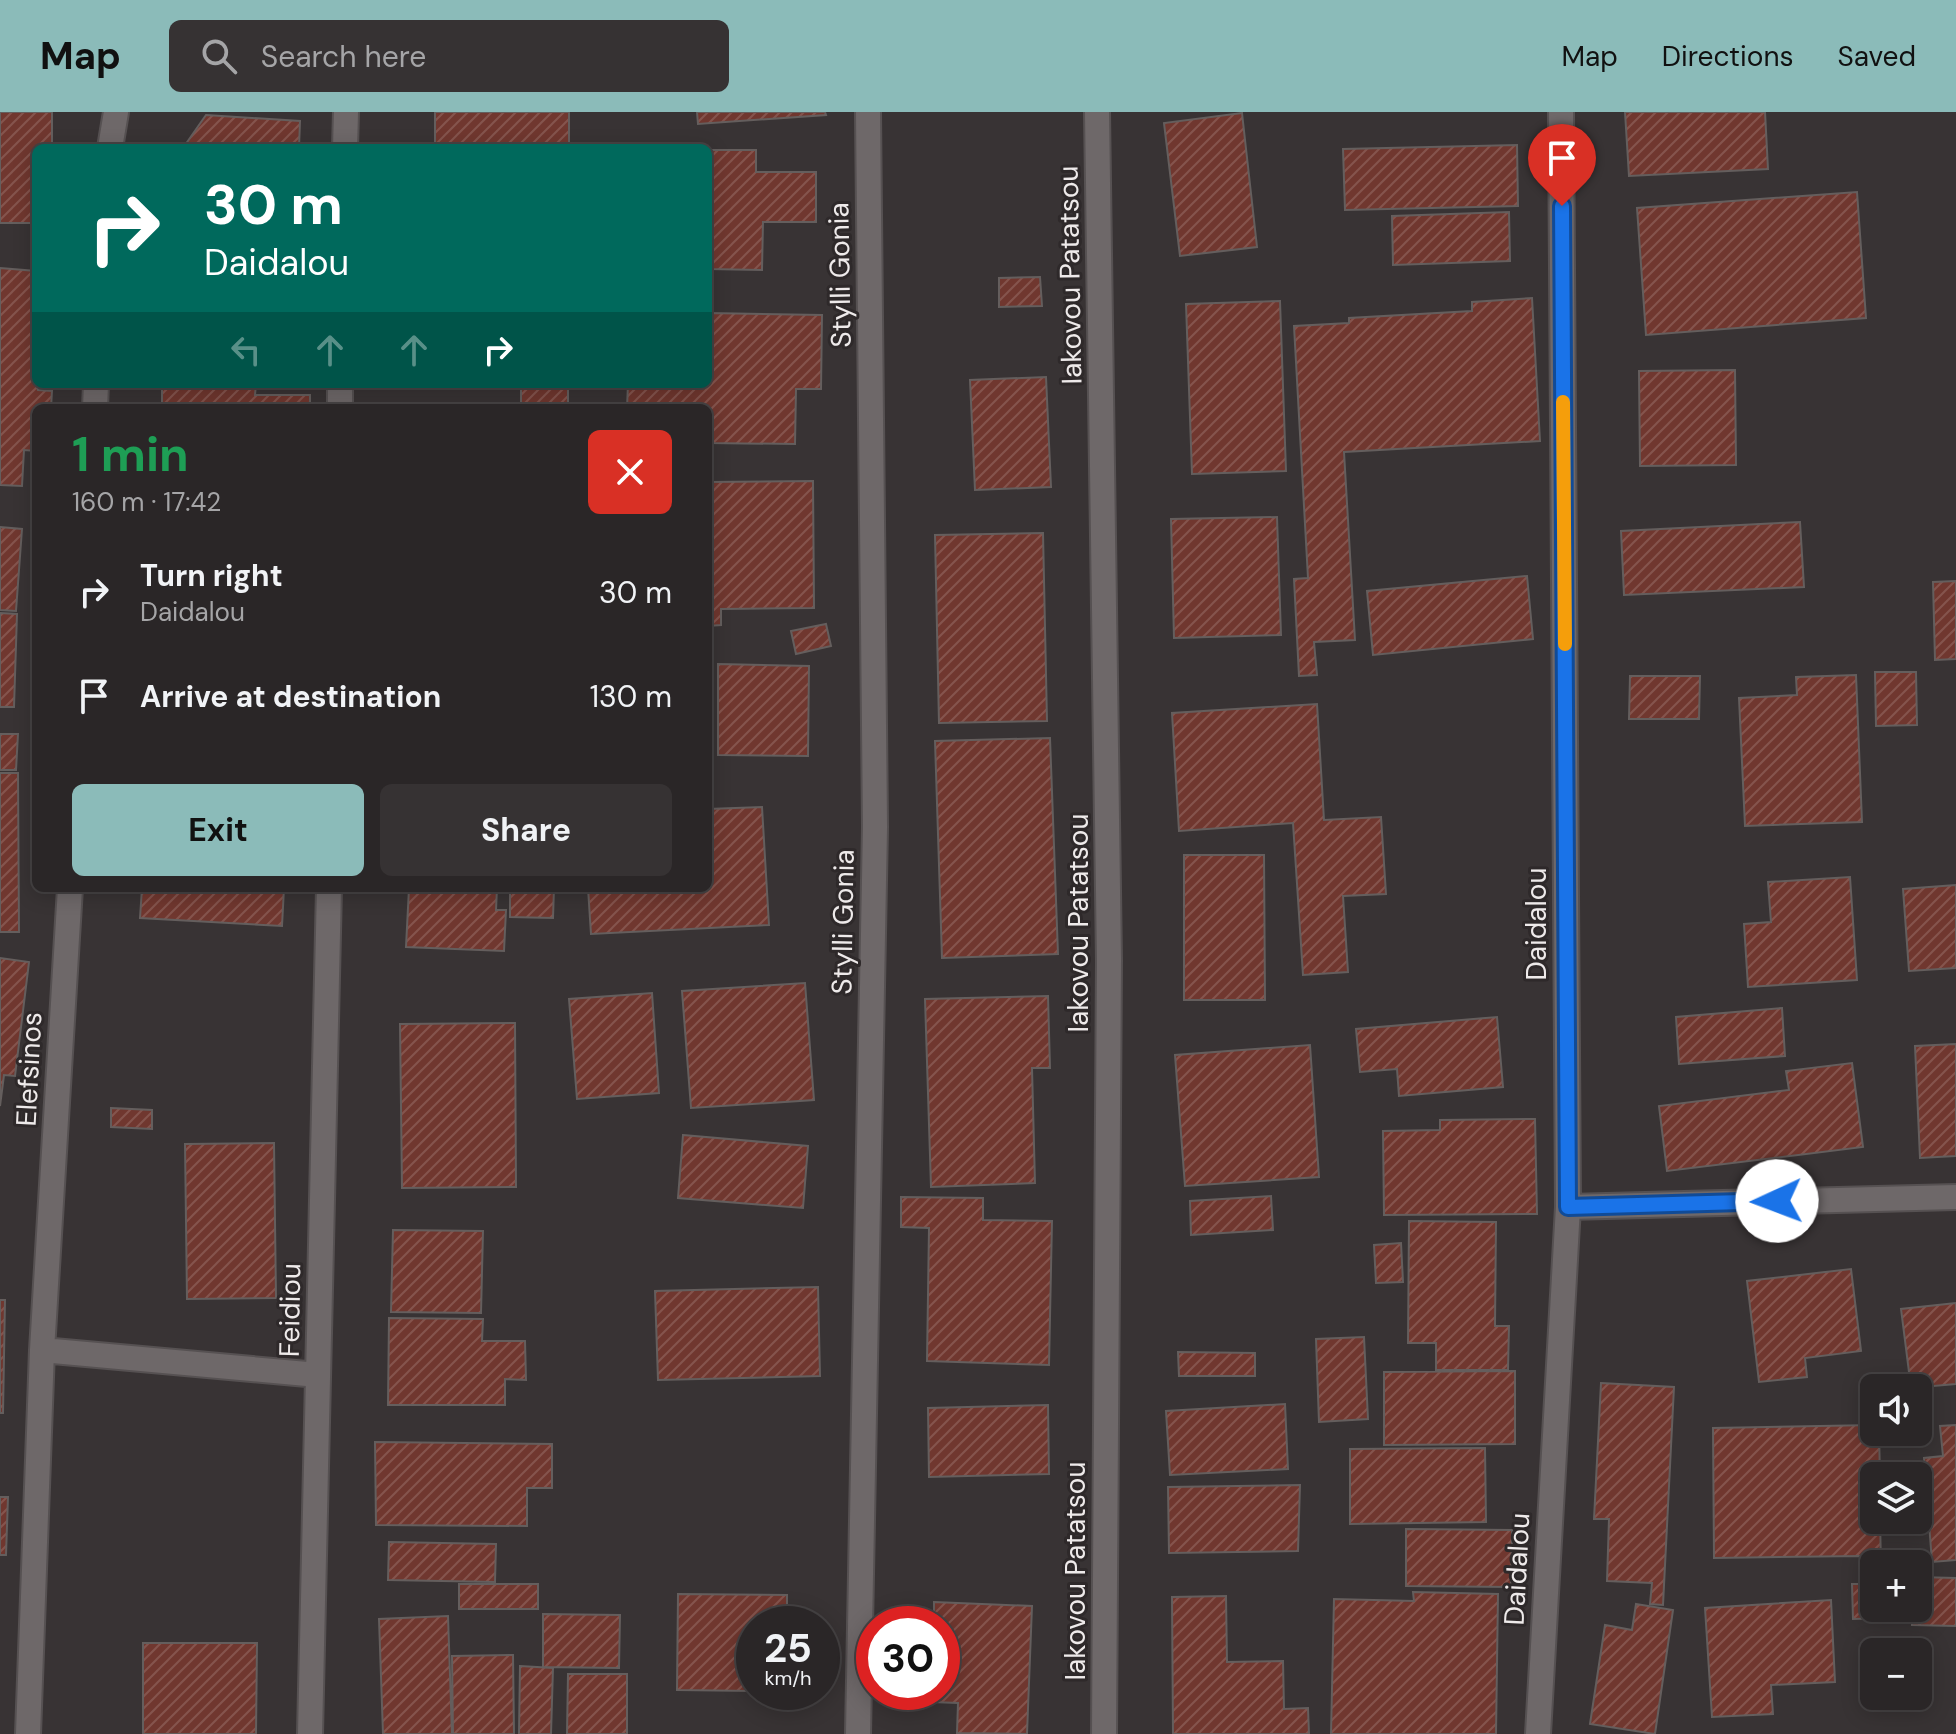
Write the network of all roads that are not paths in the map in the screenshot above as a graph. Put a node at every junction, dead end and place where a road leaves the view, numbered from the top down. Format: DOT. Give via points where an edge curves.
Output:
graph roads {
  1 [pos="116,112"];
  2 [pos="346,112"];
  3 [pos="868,112"];
  4 [pos="1097,112"];
  5 [pos="1561,112"];
  6 [pos="111,144"];
  7 [pos="345,144"];
  8 [pos="70,892"];
  9 [pos="329,892"];
  10 [pos="1956,1197"];
  11 [pos="1568,1207"];
  12 [pos="42,1350"];
  13 [pos="318,1375"];
  14 [pos="28,1734"];
  15 [pos="310,1734"];
  16 [pos="858,1734"];
  17 [pos="1104,1734"];
  18 [pos="1538,1734"];
  1 -- 6 [label="street"];
  2 -- 7 [label="street"];
  3 -- 16 [label="street, Stylli Gonia" via="875,827"];
  4 -- 17 [label="street, Iakovou Patatsou" via="1109,961"];
  5 -- 11 [label="street, Daidalou"];
  8 -- 12 [label="street, Elefsinos"];
  9 -- 13 [label="street, Feidiou"];
  10 -- 11 [label="street"];
  11 -- 18 [label="street, Daidalou"];
  12 -- 13 [label="street"];
  12 -- 14 [label="street, Elefsinos"];
  13 -- 15 [label="street, Feidiou"];
}
